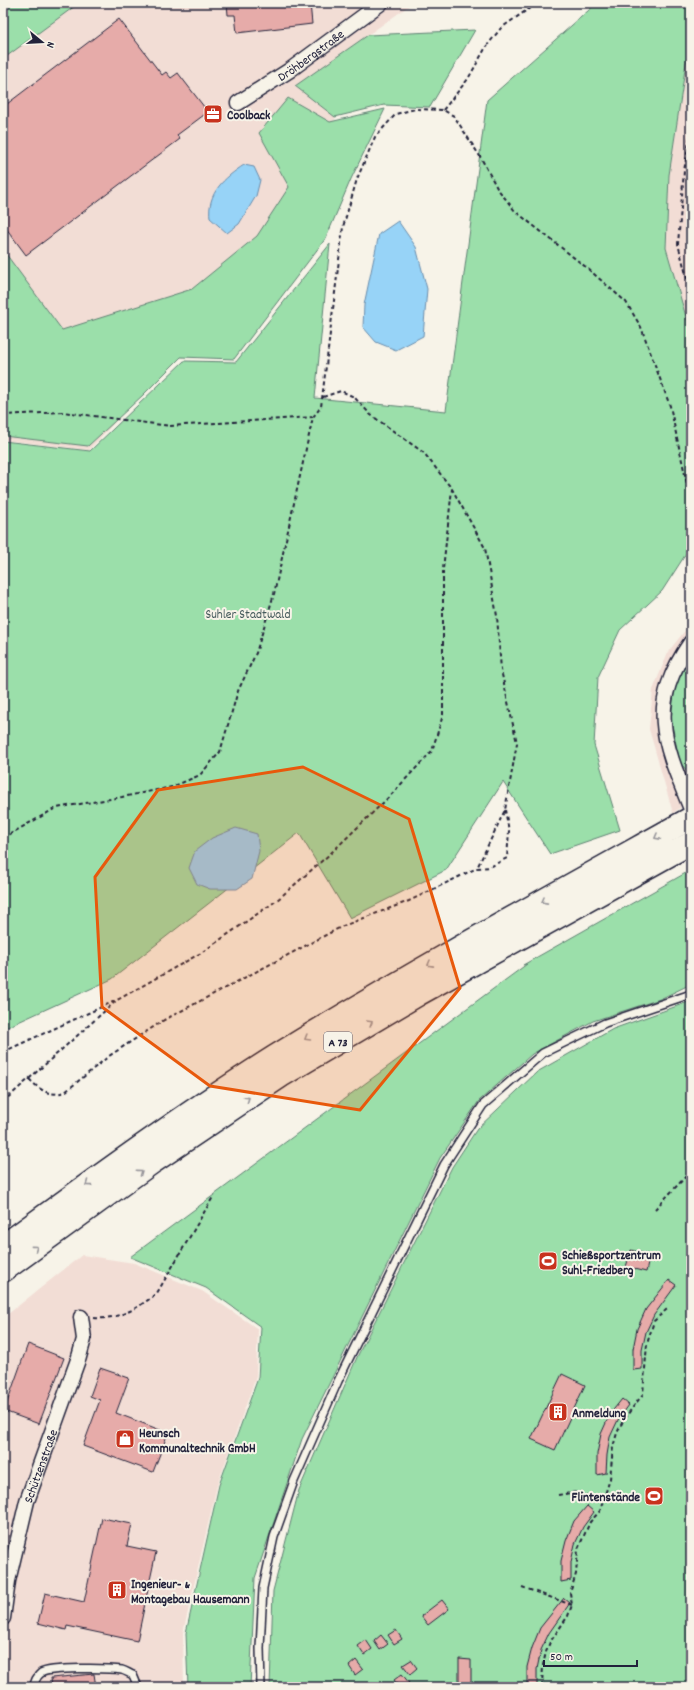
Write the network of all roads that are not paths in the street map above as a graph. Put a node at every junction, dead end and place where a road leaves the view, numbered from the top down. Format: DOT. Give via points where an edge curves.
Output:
graph roads {
  1 [pos="381,3"];
  2 [pos="238,103"];
  3 [pos="691,642"];
  4 [pos="691,809"];
  5 [pos="691,818"];
  6 [pos="691,843"];
  7 [pos="691,994"];
  8 [pos="3,1246"];
  9 [pos="3,1271"];
  10 [pos="81,1316"];
  11 [pos="3,1618"];
  12 [pos="34,1687"];
  13 [pos="138,1687"];
  14 [pos="261,1687"];
  1 -- 2 [label="street, Dröhbergstraße" via="290,70"];
  3 -- 4 [label="street" via="671,676 663,713 664,733 674,768"];
  5 -- 8 [label="highway, A 73, one-way" via="412,974 273,1058 143,1145"];
  9 -- 6 [label="highway, A 73, one-way" via="153,1162 281,1076 419,994"];
  7 -- 14 [label="lane" via="605,1024 543,1053 483,1105 444,1164 338,1381 294,1481 274,1537 263,1588"];
  10 -- 11 [label="street, Schützenstraße" via="84,1339 81,1351 28,1501 8,1581"];
  12 -- 13 [label="lane" via="34,1682 40,1674 50,1670 111,1669 134,1675"];
}
